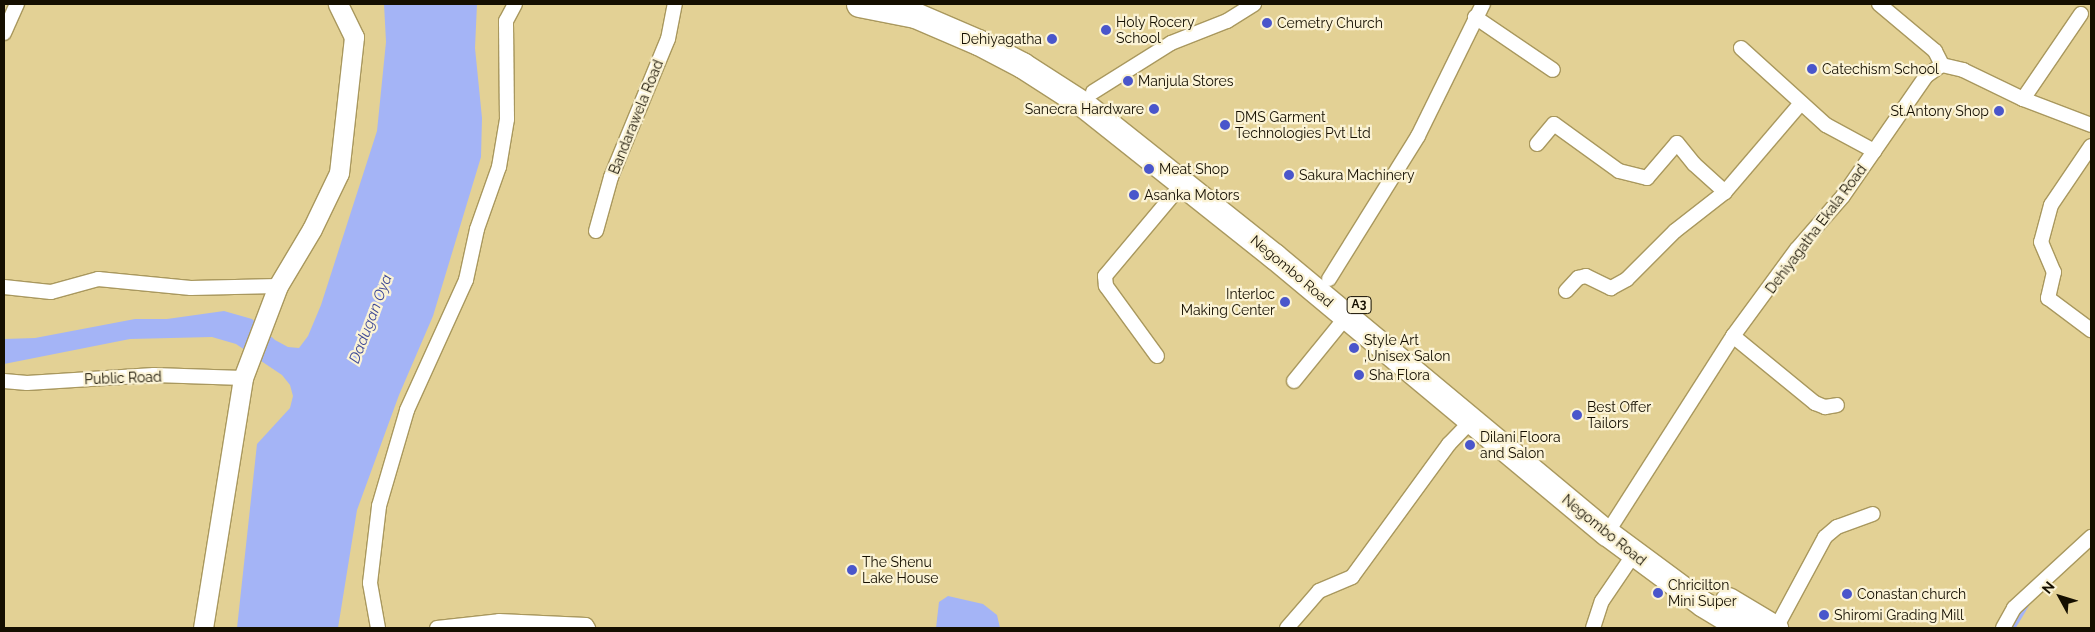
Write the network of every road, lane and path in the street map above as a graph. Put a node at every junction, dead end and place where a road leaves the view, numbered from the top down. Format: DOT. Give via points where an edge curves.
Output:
graph roads {
  1 [pos="17,4"];
  2 [pos="338,4"];
  3 [pos="515,4"];
  4 [pos="675,4"];
  5 [pos="859,4"];
  6 [pos="1254,4"];
  7 [pos="1483,4"];
  8 [pos="1879,4"];
  9 [pos="917,8"];
  10 [pos="2081,14"];
  11 [pos="1475,17"];
  12 [pos="4,33"];
  13 [pos="1741,48"];
  14 [pos="1942,65"];
  15 [pos="1553,70"];
  16 [pos="1093,92"];
  17 [pos="2023,99"];
  18 [pos="1801,103"];
  19 [pos="2091,125"];
  20 [pos="1537,144"];
  21 [pos="2091,146"];
  22 [pos="1874,151"];
  23 [pos="1184,182"];
  24 [pos="1725,192"];
  25 [pos="596,231"];
  26 [pos="1329,280"];
  27 [pos="278,286"];
  28 [pos="4,287"];
  29 [pos="1566,291"];
  30 [pos="1346,317"];
  31 [pos="2091,330"];
  32 [pos="1733,336"];
  33 [pos="1157,356"];
  34 [pos="246,370"];
  35 [pos="4,380"];
  36 [pos="1294,381"];
  37 [pos="1837,404"];
  38 [pos="1472,420"];
  39 [pos="1873,514"];
  40 [pos="1612,527"];
  41 [pos="2091,537"];
  42 [pos="1634,554"];
  43 [pos="203,628"];
  44 [pos="378,628"];
  45 [pos="436,628"];
  46 [pos="588,628"];
  47 [pos="1287,628"];
  48 [pos="1593,628"];
  49 [pos="1743,628"];
  50 [pos="1775,628"];
  51 [pos="2002,628"];
  1 -- 12 [label="street"];
  2 -- 27 [label="street" via="354,36 339,173 312,229"];
  3 -- 44 [label="street" via="506,21 507,119 498,167 477,229 466,280 408,410 379,506 370,584"];
  4 -- 25 [label="street, Bandarawela Road" via="668,39 611,177"];
  5 -- 9 [label="highway, Negombo Road / A3"];
  6 -- 16 [label="street" via="1227,21 1171,43"];
  7 -- 11 [label="street"];
  8 -- 14 [label="street" via="1935,51"];
  9 -- 16 [label="highway, Negombo Road / A3" via="1010,40"];
  9 -- 23 [label="highway, Negombo Road / A3" via="1046,79"];
  10 -- 17 [label="street"];
  11 -- 15 [label="street"];
  11 -- 26 [label="street" via="1418,136"];
  13 -- 18 [label="street"];
  14 -- 17 [label="street" via="1963,70"];
  14 -- 22 [label="street, Dehiyagatha Ekala Road" via="1926,76"];
  16 -- 26 [label="highway, Negombo Road / A3"];
  17 -- 19 [label="street"];
  18 -- 22 [label="street" via="1826,125"];
  18 -- 24 [label="street"];
  20 -- 24 [label="street" via="1554,124 1619,171 1647,178 1677,143 1694,164"];
  21 -- 31 [label="street" via="2051,205 2041,242 2054,272 2048,298"];
  22 -- 32 [label="street, Dehiyagatha Ekala Road"];
  23 -- 30 [label="highway, Negombo Road / A3"];
  23 -- 33 [label="street" via="1106,276 1106,286"];
  24 -- 29 [label="street" via="1674,231 1627,279 1611,288 1586,276 1578,278"];
  26 -- 40 [label="highway, Negombo Road / A3"];
  27 -- 28 [label="street" via="191,288 98,280 51,292"];
  27 -- 34 [label="street"];
  30 -- 36 [label="street"];
  30 -- 38 [label="highway, Negombo Road / A3"];
  32 -- 37 [label="street" via="1815,403 1825,407"];
  32 -- 40 [label="street, Dehiyagatha Ekala Road"];
  34 -- 35 [label="street, Public Road" via="27,383"];
  34 -- 43 [label="street"];
  38 -- 40 [label="highway, Negombo Road / A3"];
  38 -- 47 [label="street" via="1449,444 1352,577 1319,591"];
  39 -- 50 [label="street" via="1837,526 1825,537"];
  40 -- 42 [label="highway, Negombo Road / A3"];
  40 -- 50 [label="highway, Negombo Road / A3"];
  41 -- 51 [label="street" via="2014,608"];
  42 -- 48 [label="street" via="1602,601"];
  42 -- 49 [label="highway, Negombo Road / A3" via="1702,604"];
  45 -- 46 [label="street" via="499,621 586,625"];
}
